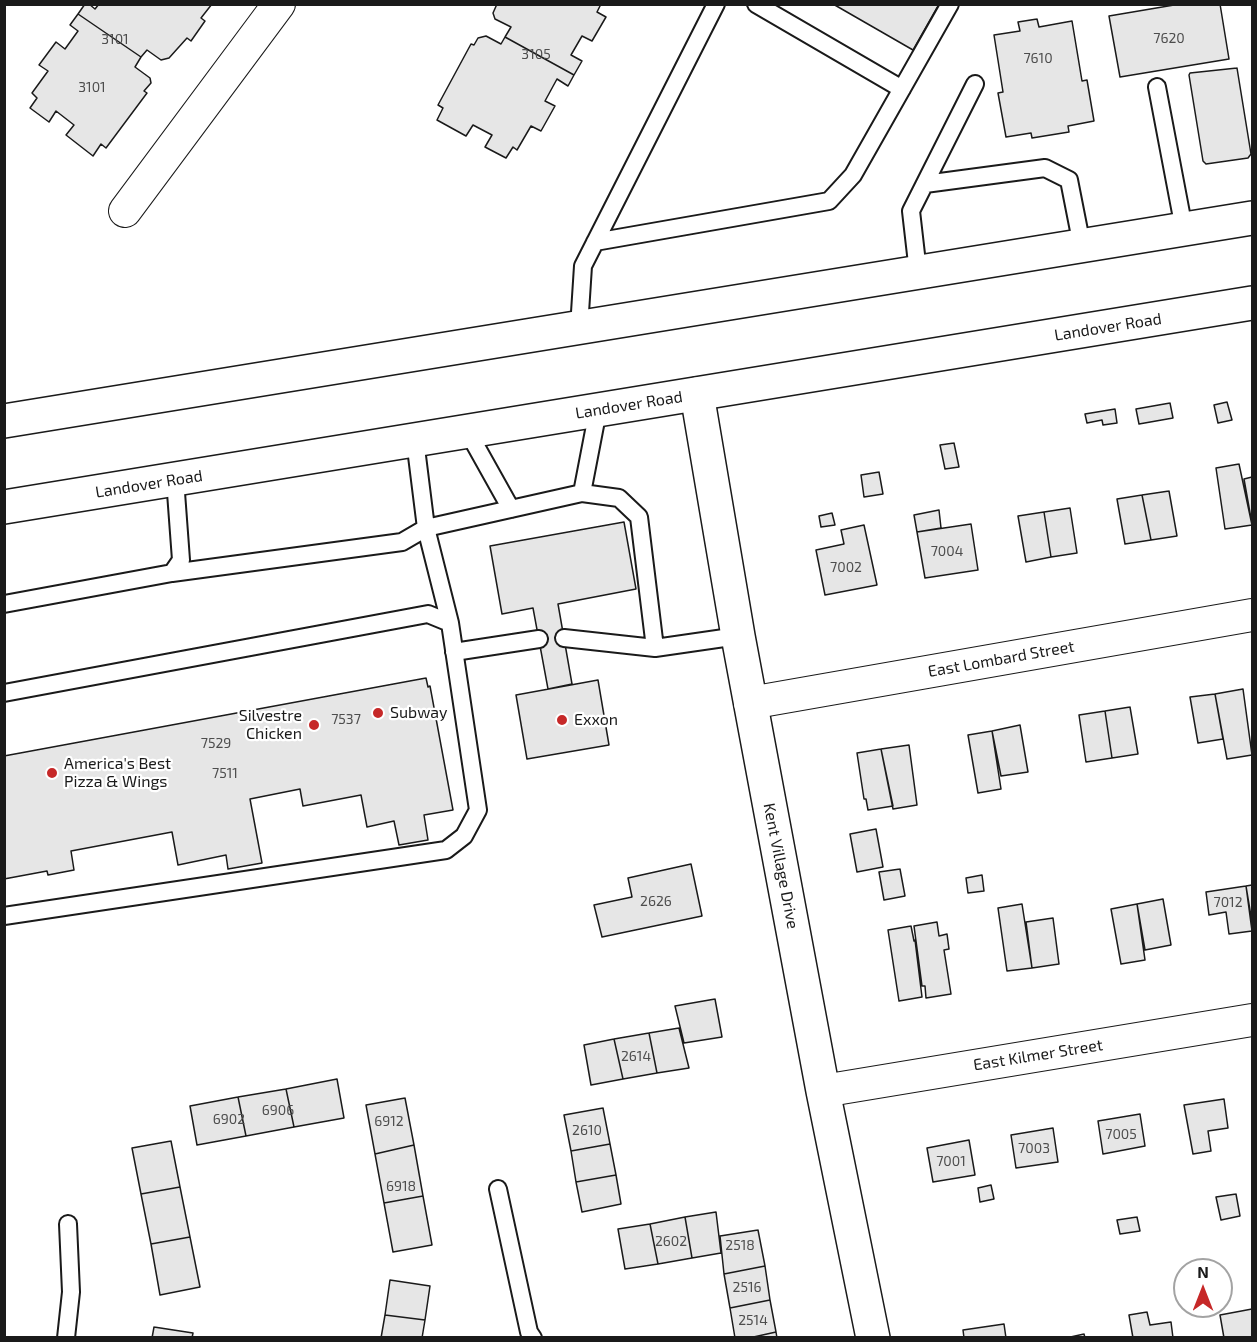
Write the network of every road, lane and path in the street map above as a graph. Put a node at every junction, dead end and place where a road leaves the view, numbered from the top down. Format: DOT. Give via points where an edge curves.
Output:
graph roads {
  1 [pos="279,4"];
  2 [pos="716,4"];
  3 [pos="756,4"];
  4 [pos="950,4"];
  5 [pos="975,84"];
  6 [pos="1157,87"];
  7 [pos="902,89"];
  8 [pos="925,184"];
  9 [pos="125,211"];
  10 [pos="1252,218"];
  11 [pos="1184,229"];
  12 [pos="595,242"];
  13 [pos="1082,246"];
  14 [pos="918,272"];
  15 [pos="1252,303"];
  16 [pos="579,328"];
  17 [pos="697,394"];
  18 [pos="598,410"];
  19 [pos="4,422"];
  20 [pos="468,432"];
  21 [pos="415,440"];
  22 [pos="175,479"];
  23 [pos="582,493"];
  24 [pos="4,507"];
  25 [pos="511,509"];
  26 [pos="426,528"];
  27 [pos="172,573"];
  28 [pos="4,604"];
  29 [pos="1252,615"];
  30 [pos="450,624"];
  31 [pos="738,636"];
  32 [pos="564,638"];
  33 [pos="538,639"];
  34 [pos="655,648"];
  35 [pos="454,652"];
  36 [pos="4,693"];
  37 [pos="750,703"];
  38 [pos="4,916"];
  39 [pos="1252,1020"];
  40 [pos="823,1091"];
  41 [pos="498,1189"];
  42 [pos="68,1224"];
  43 [pos="66,1338"];
  44 [pos="533,1338"];
  45 [pos="873,1338"];
  1 -- 9 [label="street"];
  2 -- 12 [label="lane"];
  3 -- 7 [label="lane"];
  4 -- 7 [label="lane"];
  5 -- 8 [label="lane"];
  6 -- 11 [label="lane"];
  7 -- 12 [label="lane" via="853,176 829,201"];
  8 -- 13 [label="lane" via="1045,168 1069,180"];
  8 -- 14 [label="lane" via="911,211"];
  10 -- 11 [label="main road"];
  11 -- 13 [label="main road"];
  12 -- 16 [label="lane" via="583,266"];
  13 -- 14 [label="main road"];
  14 -- 16 [label="main road"];
  15 -- 17 [label="main road, Landover Road"];
  16 -- 19 [label="main road"];
  17 -- 18 [label="main road, Landover Road"];
  17 -- 31 [label="main road, Kent Village Drive"];
  18 -- 20 [label="main road, Landover Road"];
  18 -- 23 [label="lane"];
  20 -- 21 [label="main road, Landover Road"];
  20 -- 25 [label="lane"];
  21 -- 22 [label="main road, Landover Road"];
  21 -- 26 [label="lane"];
  22 -- 24 [label="main road, Landover Road"];
  22 -- 27 [label="lane" via="181,560"];
  23 -- 25 [label="lane"];
  23 -- 34 [label="lane" via="619,498 639,518"];
  25 -- 26 [label="lane"];
  26 -- 27 [label="lane" via="402,542"];
  26 -- 30 [label="lane"];
  27 -- 28 [label="lane"];
  29 -- 37 [label="street, East Lombard Street"];
  30 -- 35 [label="lane"];
  30 -- 36 [label="lane" via="428,614"];
  31 -- 34 [label="lane"];
  31 -- 37 [label="main road, Kent Village Drive"];
  32 -- 34 [label="lane"];
  33 -- 35 [label="lane"];
  35 -- 38 [label="lane" via="478,810 464,836 446,850"];
  37 -- 40 [label="main road, Kent Village Drive"];
  39 -- 40 [label="street, East Kilmer Street"];
  40 -- 45 [label="main road, Kent Village Drive"];
  41 -- 44 [label="lane"];
  42 -- 43 [label="lane" via="71,1292"];
}
